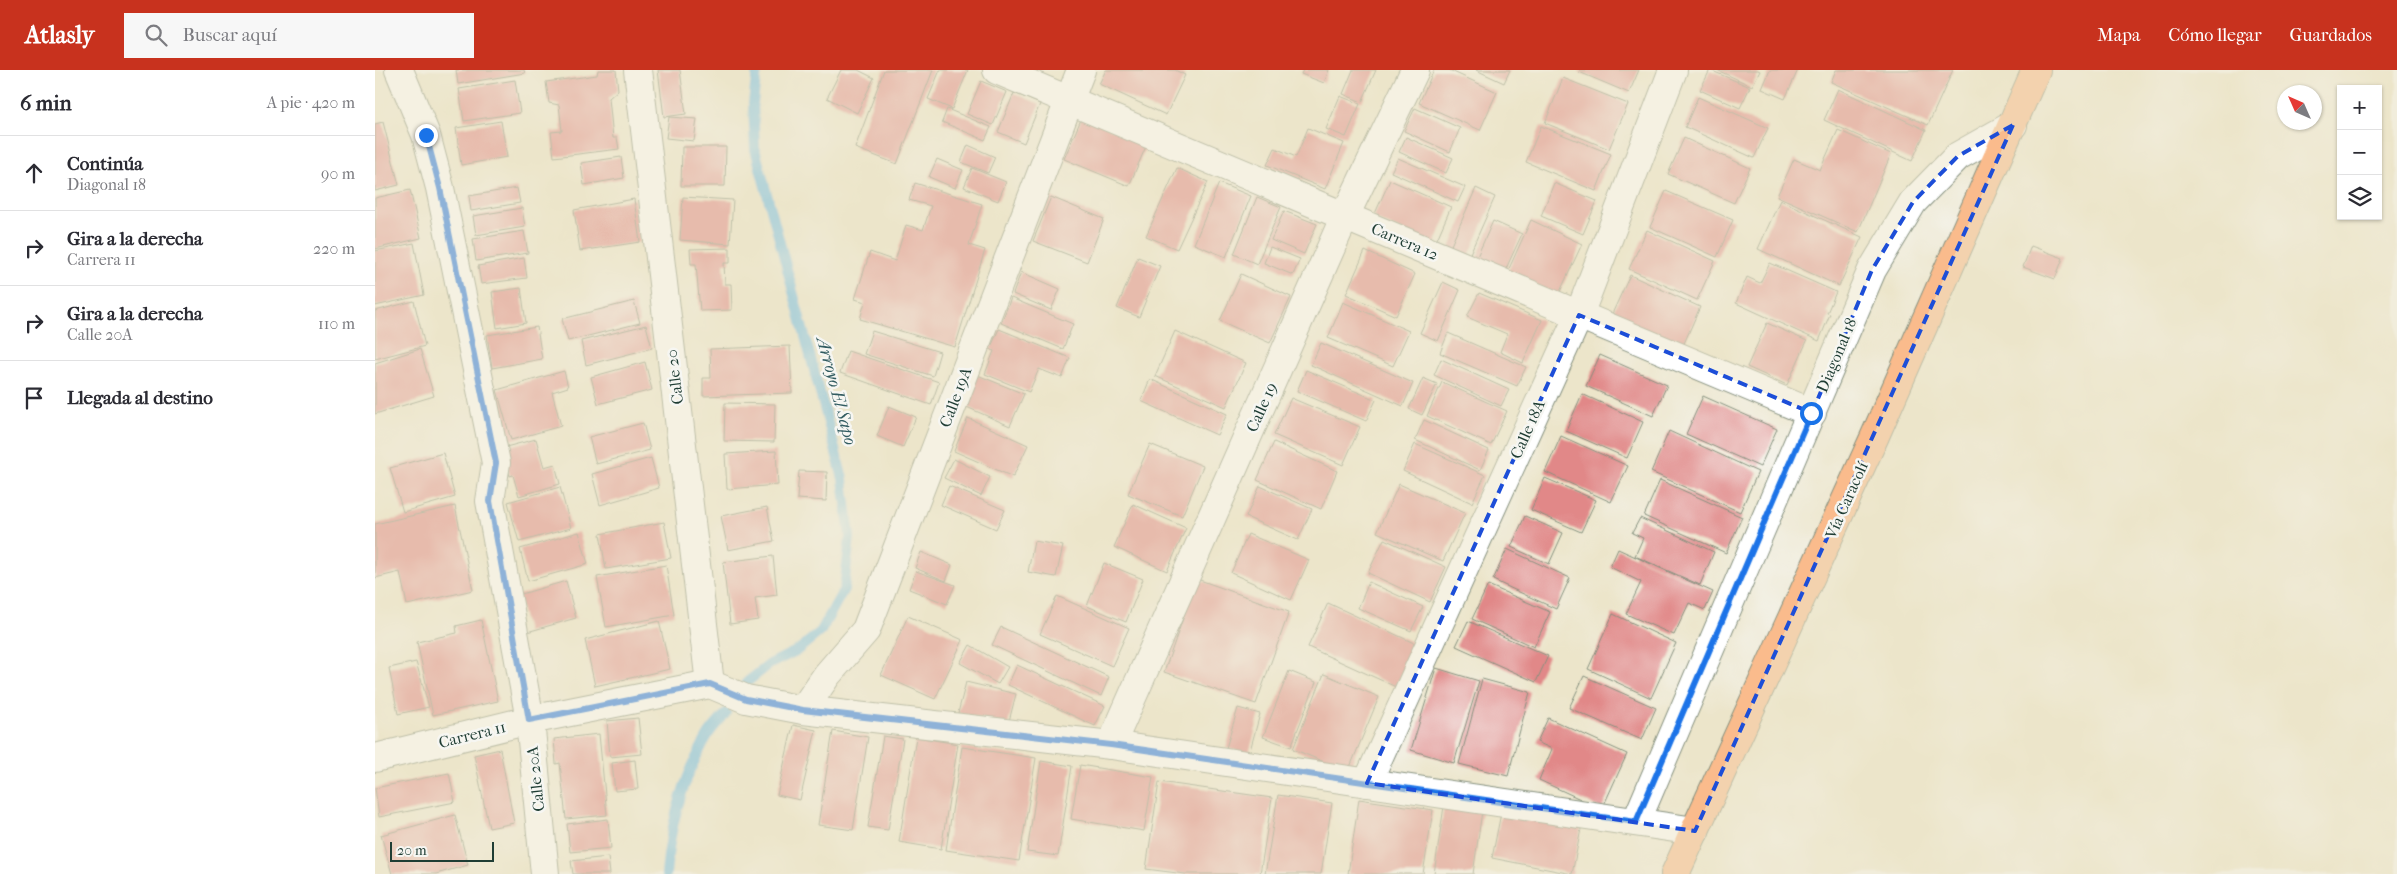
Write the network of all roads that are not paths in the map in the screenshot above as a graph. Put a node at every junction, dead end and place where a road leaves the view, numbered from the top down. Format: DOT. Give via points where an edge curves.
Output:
graph roads {
  1 [pos="399,70"];
  2 [pos="638,70"];
  3 [pos="997,70"];
  4 [pos="1081,70"];
  5 [pos="1415,70"];
  6 [pos="1673,70"];
  7 [pos="2036,70"];
  8 [pos="1067,101"];
  9 [pos="2013,125"];
  10 [pos="1345,216"];
  11 [pos="1579,315"];
  12 [pos="1811,413"];
  13 [pos="714,686"];
  14 [pos="803,710"];
  15 [pos="529,720"];
  16 [pos="1111,745"];
  17 [pos="375,758"];
  18 [pos="1367,783"];
  19 [pos="1636,822"];
  20 [pos="1695,831"];
  21 [pos="545,874"];
  22 [pos="1675,874"];
  1 -- 15 [label="street, Calle 20A" via="426,135 440,188 496,463 490,501"];
  2 -- 13 [label="street, Calle 20"];
  3 -- 8 [label="street, Carrera 12"];
  4 -- 8 [label="street, Calle 19A"];
  5 -- 10 [label="street, Calle 19"];
  6 -- 11 [label="street, Calle 18A"];
  7 -- 9 [label="main road"];
  8 -- 10 [label="street, Carrera 12"];
  8 -- 14 [label="street, Calle 19A" via="866,630 827,675"];
  9 -- 12 [label="street, Diagonal 18" via="1958,156 1913,202 1872,270"];
  9 -- 20 [label="main road, Vía Caracolí"];
  10 -- 11 [label="street, Carrera 12"];
  10 -- 16 [label="street, Calle 19"];
  11 -- 12 [label="street, Carrera 12"];
  11 -- 18 [label="street, Calle 18A"];
  12 -- 19 [label="street, Diagonal 18"];
  13 -- 14 [label="street" via="746,699"];
  13 -- 15 [label="street, Carrera 11"];
  14 -- 16 [label="street"];
  15 -- 17 [label="street, Carrera 11"];
  15 -- 21 [label="street, Calle 20A"];
  16 -- 18 [label="street"];
  18 -- 19 [label="street"];
  19 -- 20 [label="street"];
  20 -- 22 [label="main road, Vía Caracolí"];
}
